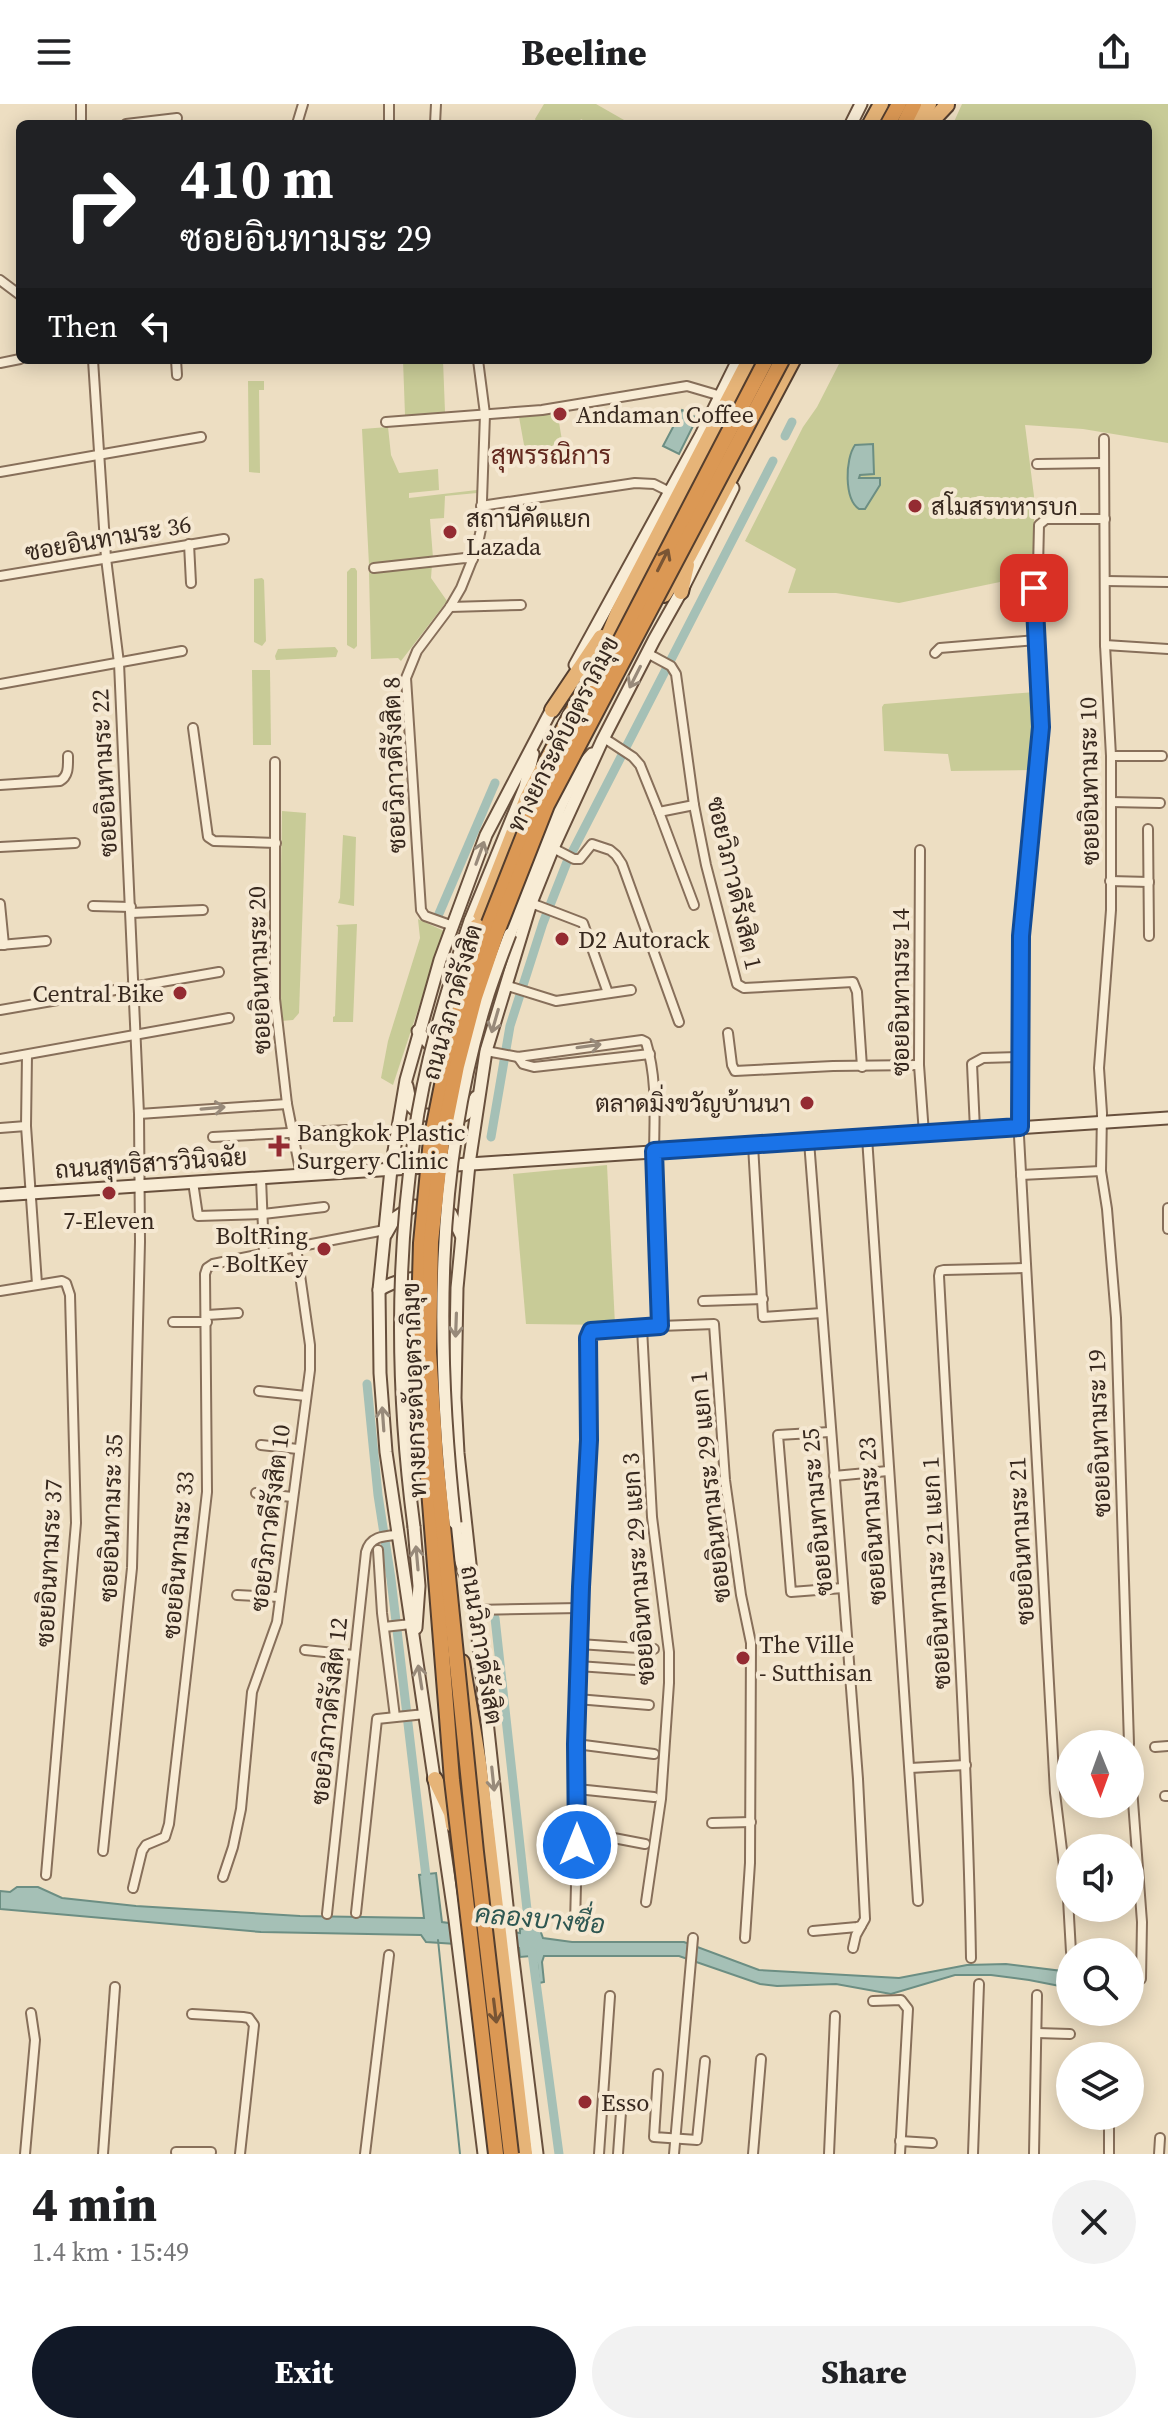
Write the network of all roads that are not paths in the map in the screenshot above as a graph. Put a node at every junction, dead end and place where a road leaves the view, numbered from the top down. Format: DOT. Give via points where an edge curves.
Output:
graph roads {
  1 [pos="947,104"];
  2 [pos="177,118"];
  3 [pos="160,120"];
  4 [pos="933,120"];
  5 [pos="93,364"];
  6 [pos="176,364"];
  7 [pos="479,364"];
  8 [pos="736,364"];
  9 [pos="747,364"];
  10 [pos="764,364"];
  11 [pos="780,364"];
  12 [pos="791,364"];
  13 [pos="799,364"];
  14 [pos="177,375"];
  15 [pos="721,396"];
  16 [pos="485,414"];
  17 [pos="386,422"];
  18 [pos="201,437"];
  19 [pos="1104,439"];
  20 [pos="101,455"];
  21 [pos="1104,463"];
  22 [pos="1037,464"];
  23 [pos="0,472"];
  24 [pos="670,492"];
  25 [pos="481,506"];
  26 [pos="1105,519"];
  27 [pos="224,539"];
  28 [pos="189,544"];
  29 [pos="689,556"];
  30 [pos="106,558"];
  31 [pos="473,559"];
  32 [pos="374,568"];
  33 [pos="0,576"];
  34 [pos="1106,581"];
  35 [pos="1168,582"];
  36 [pos="191,583"];
  37 [pos="681,592"];
  38 [pos="521,605"];
  39 [pos="450,607"];
  40 [pos="618,612"];
  41 [pos="1036,640"];
  42 [pos="1105,645"];
  43 [pos="1168,649"];
  44 [pos="182,651"];
  45 [pos="647,653"];
  46 [pos="935,653"];
  47 [pos="119,663"];
  48 [pos="0,684"];
  49 [pos="552,710"];
  50 [pos="193,728"];
  51 [pos="537,737"];
  52 [pos="603,739"];
  53 [pos="68,756"];
  54 [pos="1111,756"];
  55 [pos="1162,756"];
  56 [pos="275,762"];
  57 [pos="0,785"];
  58 [pos="1111,802"];
  59 [pos="1160,803"];
  60 [pos="694,805"];
  61 [pos="659,812"];
  62 [pos="1148,829"];
  63 [pos="75,843"];
  64 [pos="276,843"];
  65 [pos="0,847"];
  66 [pos="920,850"];
  67 [pos="559,851"];
  68 [pos="1110,881"];
  69 [pos="1149,882"];
  70 [pos="531,903"];
  71 [pos="0,904"];
  72 [pos="694,905"];
  73 [pos="93,906"];
  74 [pos="131,910"];
  75 [pos="203,910"];
  76 [pos="473,924"];
  77 [pos="453,926"];
  78 [pos="502,932"];
  79 [pos="1149,936"];
  80 [pos="46,941"];
  81 [pos="2,945"];
  82 [pos="219,972"];
  83 [pos="510,986"];
  84 [pos="134,987"];
  85 [pos="631,990"];
  86 [pos="608,993"];
  87 [pos="0,1010"];
  88 [pos="229,1018"];
  89 [pos="679,1022"];
  90 [pos="418,1031"];
  91 [pos="728,1033"];
  92 [pos="136,1036"];
  93 [pos="500,1052"];
  94 [pos="650,1054"];
  95 [pos="27,1055"];
  96 [pos="1019,1057"];
  97 [pos="0,1059"];
  98 [pos="919,1065"];
  99 [pos="862,1067"];
  100 [pos="406,1080"];
  101 [pos="479,1093"];
  102 [pos="287,1104"];
  103 [pos="139,1114"];
  104 [pos="1168,1118"];
  105 [pos="1102,1122"];
  106 [pos="26,1126"];
  107 [pos="1020,1127"];
  108 [pos="0,1128"];
  109 [pos="347,1130"];
  110 [pos="975,1130"];
  111 [pos="293,1133"];
  112 [pos="924,1134"];
  113 [pos="213,1137"];
  114 [pos="867,1137"];
  115 [pos="809,1141"];
  116 [pos="753,1145"];
  117 [pos="654,1151"];
  118 [pos="469,1164"];
  119 [pos="391,1169"];
  120 [pos="1101,1171"];
  121 [pos="301,1175"];
  122 [pos="1021,1175"];
  123 [pos="261,1178"];
  124 [pos="193,1182"];
  125 [pos="139,1186"];
  126 [pos="30,1193"];
  127 [pos="0,1195"];
  128 [pos="324,1207"];
  129 [pos="1168,1208"];
  130 [pos="263,1214"];
  131 [pos="1168,1229"];
  132 [pos="384,1234"];
  133 [pos="461,1236"];
  134 [pos="296,1247"];
  135 [pos="264,1254"];
  136 [pos="1025,1268"];
  137 [pos="37,1284"];
  138 [pos="457,1288"];
  139 [pos="379,1290"];
  140 [pos="0,1291"];
  141 [pos="763,1299"];
  142 [pos="703,1301"];
  143 [pos="238,1313"];
  144 [pos="822,1313"];
  145 [pos="207,1318"];
  146 [pos="173,1322"];
  147 [pos="660,1326"];
  148 [pos="642,1328"];
  149 [pos="259,1391"];
  150 [pos="306,1396"];
  151 [pos="830,1432"];
  152 [pos="261,1445"];
  153 [pos="298,1449"];
  154 [pos="888,1471"];
  155 [pos="834,1476"];
  156 [pos="256,1493"];
  157 [pos="292,1497"];
  158 [pos="442,1525"];
  159 [pos="390,1536"];
  160 [pos="378,1550"];
  161 [pos="843,1588"];
  162 [pos="237,1595"];
  163 [pos="280,1597"];
  164 [pos="474,1605"];
  165 [pos="580,1608"];
  166 [pos="398,1625"];
  167 [pos="415,1644"];
  168 [pos="579,1644"];
  169 [pos="654,1649"];
  170 [pos="305,1650"];
  171 [pos="354,1655"];
  172 [pos="578,1666"];
  173 [pos="650,1671"];
  174 [pos="577,1699"];
  175 [pos="649,1705"];
  176 [pos="419,1715"];
  177 [pos="397,1717"];
  178 [pos="1129,1730"];
  179 [pos="576,1744"];
  180 [pos="1168,1746"];
  181 [pos="1155,1747"];
  182 [pos="654,1754"];
  183 [pos="966,1765"];
  184 [pos="910,1768"];
  185 [pos="435,1779"];
  186 [pos="577,1789"];
  187 [pos="654,1797"];
  188 [pos="1134,1818"];
  189 [pos="751,1822"];
  190 [pos="712,1823"];
  191 [pos="577,1831"];
  192 [pos="645,1844"];
  193 [pos="103,1851"];
  194 [pos="46,1875"];
  195 [pos="223,1877"];
  196 [pos="133,1888"];
  197 [pos="467,1888"];
  198 [pos="918,1901"];
  199 [pos="646,1902"];
  200 [pos="356,1913"];
  201 [pos="327,1914"];
  202 [pos="575,1924"];
  203 [pos="503,1926"];
  204 [pos="861,1926"];
  205 [pos="813,1931"];
  206 [pos="745,1938"];
  207 [pos="1070,1938"];
  208 [pos="1142,1938"];
  209 [pos="692,1941"];
  210 [pos="853,1948"];
  211 [pos="506,1952"];
  212 [pos="389,1955"];
  213 [pos="971,1958"];
  214 [pos="979,1984"];
  215 [pos="115,1987"];
  216 [pos="1037,1995"];
  217 [pos="610,1996"];
  218 [pos="873,2001"];
  219 [pos="31,2013"];
  220 [pos="192,2014"];
  221 [pos="835,2016"];
  222 [pos="1037,2033"];
  223 [pos="1070,2034"];
  224 [pos="761,2059"];
  225 [pos="705,2061"];
  226 [pos="658,2074"];
  227 [pos="621,2112"];
  228 [pos="1109,2130"];
  229 [pos="1160,2138"];
  230 [pos="675,2140"];
  231 [pos="900,2141"];
  232 [pos="932,2143"];
  233 [pos="176,2152"];
  234 [pos="211,2152"];
  235 [pos="192,2153"];
  236 [pos="25,2154"];
  237 [pos="103,2154"];
  238 [pos="240,2154"];
  239 [pos="365,2154"];
  240 [pos="484,2154"];
  241 [pos="496,2154"];
  242 [pos="511,2154"];
  243 [pos="525,2154"];
  244 [pos="537,2154"];
  245 [pos="599,2154"];
  246 [pos="618,2154"];
  247 [pos="674,2154"];
  248 [pos="753,2154"];
  249 [pos="829,2154"];
  250 [pos="900,2154"];
  251 [pos="973,2154"];
  252 [pos="1034,2154"];
  253 [pos="1109,2154"];
  254 [pos="1159,2154"];
  1 -- 4 [label="highway"];
  2 -- 3 [label="street"];
  5 -- 20 [label="street, ซอยอินทามระ 22"];
  6 -- 14 [label="street"];
  7 -- 16 [label="street, ซอยวิภาวดีรังสิต 8"];
  8 -- 15 [label="main road, ถนนวิภาวดีรังสิต"];
  9 -- 40 [label="highway, ถนนวิภาวดีรังสิต"];
  241 -- 10 [label="highway, ทางยกระดับอุตราภิมุข, one-way, bridge" via="452,1780 418,1351 431,1140 464,993 538,799"];
  11 -- 242 [label="highway, ทางยกระดับอุตราภิมุข, one-way, bridge" via="547,805 475,997 442,1141 431,1242 429,1352 436,1458"];
  12 -- 29 [label="highway, ถนนวิภาวดีรังสิต"];
  13 -- 37 [label="main road, ถนนวิภาวดีรังสิต"];
  15 -- 16 [label="street" via="687,386"];
  15 -- 24 [label="main road, ถนนวิภาวดีรังสิต"];
  16 -- 17 [label="street"];
  16 -- 25 [label="street, ซอยวิภาวดีรังสิต 8"];
  18 -- 20 [label="street"];
  19 -- 21 [label="street, ซอยอินทามระ 10"];
  20 -- 23 [label="street"];
  20 -- 30 [label="street, ซอยอินทามระ 22"];
  21 -- 22 [label="street"];
  21 -- 26 [label="street, ซอยอินทามระ 10"];
  24 -- 25 [label="street" via="635,483"];
  24 -- 49 [label="main road, ถนนวิภาวดีรังสิต"];
  25 -- 31 [label="street, ซอยวิภาวดีรังสิต 8"];
  26 -- 34 [label="street, ซอยอินทามระ 10"];
  26 -- 41 [label="street, ซอยอินทามระ 21" via="1040,523"];
  27 -- 28 [label="street, ซอยอินทามระ 36"];
  28 -- 30 [label="street, ซอยอินทามระ 36"];
  28 -- 36 [label="street"];
  29 -- 37 [label="highway"];
  29 -- 78 [label="highway, ถนนวิภาวดีรังสิต" via="613,676 545,802"];
  30 -- 33 [label="street, ซอยอินทามระ 36"];
  30 -- 47 [label="street, ซอยอินทามระ 22"];
  31 -- 32 [label="street"];
  31 -- 39 [label="street, ซอยวิภาวดีรังสิต 8"];
  34 -- 35 [label="street"];
  34 -- 42 [label="street, ซอยอินทามระ 10"];
  37 -- 45 [label="main road, ถนนวิภาวดีรังสิต"];
  38 -- 39 [label="street"];
  39 -- 77 [label="street, ซอยวิภาวดีรังสิต 8" via="417,651 406,678 421,910"];
  40 -- 49 [label="highway"];
  40 -- 76 [label="highway, ถนนวิภาวดีรังสิต" via="527,798"];
  41 -- 46 [label="street" via="940,648"];
  41 -- 96 [label="street, ซอยอินทามระ 21" via="1041,727 1023,907"];
  42 -- 43 [label="street"];
  42 -- 54 [label="street, ซอยอินทามระ 10"];
  44 -- 47 [label="street"];
  45 -- 52 [label="main road, ถนนวิภาวดีรังสิต, one-way"];
  45 -- 60 [label="street, ซอยวิภาวดีรังสิต 1" via="676,674"];
  47 -- 48 [label="street"];
  47 -- 74 [label="street, ซอยอินทามระ 22"];
  49 -- 51 [label="main road, ถนนวิภาวดีรังสิต"];
  50 -- 64 [label="street" via="208,837"];
  51 -- 76 [label="main road" via="525,787"];
  77 -- 51 [label="main road, ถนนวิภาวดีรังสิต, one-way" via="486,835"];
  52 -- 61 [label="street" via="640,765"];
  52 -- 67 [label="main road, ถนนวิภาวดีรังสิต"];
  52 -- 78 [label="main road" via="573,779"];
  53 -- 57 [label="street" via="68,772 60,781"];
  54 -- 55 [label="street"];
  54 -- 58 [label="street, ซอยอินทามระ 10"];
  56 -- 64 [label="street, ซอยอินทามระ 20"];
  58 -- 59 [label="street"];
  58 -- 68 [label="street, ซอยอินทามระ 10"];
  60 -- 61 [label="street"];
  60 -- 99 [label="street, ซอยวิภาวดีรังสิต 1" via="737,984 744,988 853,982"];
  61 -- 72 [label="street"];
  62 -- 69 [label="street"];
  63 -- 65 [label="street"];
  64 -- 102 [label="street, ซอยอินทามระ 20" via="275,999"];
  66 -- 98 [label="street, ซอยอินทามระ 14"];
  67 -- 70 [label="main road, ถนนวิภาวดีรังสิต"];
  67 -- 89 [label="street" via="574,859 583,857 592,844 616,855"];
  68 -- 69 [label="street"];
  68 -- 105 [label="street, ซอยอินทามระ 10" via="1099,1068"];
  69 -- 79 [label="street"];
  70 -- 83 [label="main road, ถนนวิภาวดีรังสิต"];
  70 -- 86 [label="street" via="583,923"];
  71 -- 81 [label="street"];
  73 -- 74 [label="street"];
  74 -- 75 [label="street"];
  74 -- 84 [label="street, ซอยอินทามระ 22"];
  76 -- 158 [label="highway, ถนนวิภาวดีรังสิต, bridge" via="428,1137 418,1240 415,1349"];
  167 -- 76 [label="main road, one-way, bridge" via="419,1586 399,1349 403,1240 429,1061 448,988"];
  77 -- 90 [label="main road, ถนนวิภาวดีรังสิต"];
  78 -- 158 [label="highway, ถนนวิภาวดีรังสิต, bridge" via="472,995 439,1139 426,1350"];
  80 -- 81 [label="street"];
  82 -- 84 [label="street"];
  83 -- 86 [label="street" via="556,1001"];
  83 -- 93 [label="main road, ถนนวิภาวดีรังสิต, one-way"];
  84 -- 87 [label="street"];
  84 -- 92 [label="street, ซอยอินทามระ 22"];
  85 -- 86 [label="street"];
  88 -- 92 [label="street"];
  90 -- 93 [label="main road" via="430,1045 471,1055"];
  90 -- 100 [label="main road, ถนนวิภาวดีรังสิต"];
  91 -- 99 [label="street" via="735,1071"];
  92 -- 95 [label="street"];
  92 -- 103 [label="street, ซอยอินทามระ 22"];
  93 -- 94 [label="street" via="534,1067"];
  93 -- 94 [label="street, one-way" via="634,1039 646,1042"];
  93 -- 101 [label="main road, ถนนวิภาวดีรังสิต"];
  94 -- 117 [label="street"];
  95 -- 97 [label="street"];
  95 -- 106 [label="street"];
  96 -- 107 [label="street, ซอยอินทามระ 21"];
  96 -- 110 [label="street" via="983,1058 972,1064"];
  98 -- 99 [label="street"];
  98 -- 112 [label="street, ซอยอินทามระ 14"];
  100 -- 101 [label="main road" via="411,1106 419,1114 455,1119 466,1114"];
  100 -- 119 [label="main road, ถนนวิภาวดีรังสิต"];
  101 -- 118 [label="main road, ถนนวิภาวดีรังสิต"];
  103 -- 102 [label="street, one-way"];
  102 -- 111 [label="street, ซอยอินทามระ 20"];
  103 -- 125 [label="street, ซอยอินทามระ 22"];
  104 -- 105 [label="main road, ถนนสุทธิสารวินิจฉัย"];
  105 -- 107 [label="main road, ถนนสุทธิสารวินิจฉัย"];
  105 -- 120 [label="street, ซอยอินทามระ 19"];
  106 -- 108 [label="street"];
  106 -- 126 [label="street"];
  107 -- 110 [label="main road, ถนนสุทธิสารวินิจฉัย"];
  107 -- 122 [label="street, ซอยอินทามระ 21"];
  109 -- 111 [label="street"];
  110 -- 112 [label="main road, ถนนสุทธิสารวินิจฉัย"];
  111 -- 113 [label="street"];
  111 -- 121 [label="street, ซอยอินทามระ 20"];
  112 -- 114 [label="main road, ถนนสุทธิสารวินิจฉัย"];
  114 -- 115 [label="main road, ถนนสุทธิสารวินิจฉัย"];
  114 -- 154 [label="street, ซอยอินทามระ 23"];
  115 -- 116 [label="main road, ถนนสุทธิสารวินิจฉัย"];
  115 -- 144 [label="street, ซอยอินทามระ 25"];
  116 -- 117 [label="main road, ถนนสุทธิสารวินิจฉัย"];
  116 -- 141 [label="street"];
  117 -- 118 [label="main road, ถนนสุทธิสารวินิจฉัย"];
  117 -- 147 [label="street"];
  118 -- 119 [label="main road, ถนนสุทธิสารวินิจฉัย"];
  118 -- 133 [label="main road, ถนนวิภาวดีรังสิต"];
  119 -- 121 [label="main road, ถนนสุทธิสารวินิจฉัย"];
  119 -- 132 [label="main road, ถนนวิภาวดีรังสิต"];
  120 -- 122 [label="street"];
  120 -- 178 [label="street, ซอยอินทามระ 19" via="1116,1318"];
  121 -- 123 [label="main road, ถนนสุทธิสารวินิจฉัย"];
  122 -- 136 [label="street, ซอยอินทามระ 21"];
  123 -- 124 [label="main road, ถนนสุทธิสารวินิจฉัย"];
  123 -- 130 [label="street"];
  124 -- 125 [label="main road, ถนนสุทธิสารวินิจฉัย"];
  124 -- 130 [label="street" via="198,1216"];
  125 -- 126 [label="main road, ถนนสุทธิสารวินิจฉัย"];
  125 -- 193 [label="street, ซอยอินทามระ 35" via="132,1568"];
  126 -- 127 [label="main road, ถนนสุทธิสารวินิจฉัย"];
  126 -- 137 [label="street"];
  128 -- 130 [label="street"];
  129 -- 131 [label="street"];
  130 -- 135 [label="street"];
  132 -- 133 [label="main road" via="413,1206 440,1207 451,1214"];
  132 -- 134 [label="street"];
  132 -- 139 [label="main road, ถนนวิภาวดีรังสิต"];
  133 -- 138 [label="main road, ถนนวิภาวดีรังสิต"];
  134 -- 135 [label="street, ซอยอินทามระ 33"];
  134 -- 150 [label="street, ซอยวิภาวดีรังสิต 10" via="310,1345"];
  135 -- 145 [label="street, ซอยอินทามระ 33" via="207,1268"];
  136 -- 183 [label="street, ซอยอินทามระ 21 แยก 1" via="944,1270 939,1276"];
  136 -- 207 [label="street, ซอยอินทามระ 21" via="1055,1793"];
  137 -- 140 [label="street, ซอยอินทามระ 37"];
  137 -- 194 [label="street, ซอยอินทามระ 37" via="62,1281 68,1287 76,1523"];
  138 -- 139 [label="main road" via="438,1278 405,1278"];
  138 -- 164 [label="main road, ถนนวิภาวดีรังสิต, one-way" via="455,1398"];
  159 -- 139 [label="main road, ถนนวิภาวดีรังสิต, one-way"];
  141 -- 142 [label="street"];
  141 -- 144 [label="street" via="763,1317"];
  143 -- 145 [label="street"];
  144 -- 151 [label="street, ซอยอินทามระ 25"];
  145 -- 146 [label="street"];
  145 -- 196 [label="street, ซอยอินทามระ 33" via="207,1492 169,1824 165,1837 142,1851"];
  147 -- 148 [label="street"];
  147 -- 189 [label="street, ซอยอินทามระ 29 แยก 1" via="714,1324 725,1480 751,1643"];
  148 -- 165 [label="street" via="591,1331 588,1338 589,1440"];
  148 -- 199 [label="street, ซอยอินทามระ 29 แยก 3" via="652,1517 669,1652 661,1799"];
  149 -- 150 [label="street"];
  150 -- 153 [label="street, ซอยวิภาวดีรังสิต 10"];
  151 -- 155 [label="street, ซอยอินทามระ 25"];
  151 -- 161 [label="street" via="778,1435 779,1451 791,1592"];
  152 -- 153 [label="street"];
  153 -- 157 [label="street, ซอยวิภาวดีรังสิต 10"];
  154 -- 155 [label="street"];
  154 -- 184 [label="street, ซอยอินทามระ 23"];
  155 -- 161 [label="street, ซอยอินทามระ 25"];
  156 -- 157 [label="street"];
  157 -- 163 [label="street, ซอยวิภาวดีรังสิต 10"];
  158 -- 164 [label="main road" via="459,1555"];
  158 -- 197 [label="highway, ถนนวิภาวดีรังสิต" via="438,1632"];
  158 -- 203 [label="highway, ถนนวิภาวดีรังสิต"];
  159 -- 166 [label="main road, ถนนวิภาวดีรังสิต"];
  159 -- 171 [label="street, ซอยวิภาวดีรังสิต 12" via="373,1539 367,1548"];
  160 -- 166 [label="street"];
  161 -- 204 [label="street, ซอยอินทามระ 25" via="858,1779 865,1919"];
  162 -- 163 [label="street"];
  163 -- 195 [label="street, ซอยวิภาวดีรังสิต 10" via="274,1634 252,1692 241,1809"];
  164 -- 165 [label="street"];
  164 -- 203 [label="main road, ถนนวิภาวดีรังสิต, one-way"];
  165 -- 168 [label="street"];
  166 -- 167 [label="main road, ถนนวิภาวดีรังสิต"];
  166 -- 177 [label="street"];
  176 -- 167 [label="main road, ถนนวิภาวดีรังสิต, one-way"];
  168 -- 169 [label="street"];
  168 -- 172 [label="street"];
  170 -- 171 [label="street"];
  171 -- 201 [label="street, ซอยวิภาวดีรังสิต 12"];
  172 -- 173 [label="street"];
  172 -- 174 [label="street"];
  174 -- 175 [label="street"];
  174 -- 179 [label="street"];
  176 -- 177 [label="street"];
  176 -- 185 [label="main road, ถนนวิภาวดีรังสิต"];
  177 -- 200 [label="street" via="377,1719"];
  179 -- 182 [label="street"];
  179 -- 186 [label="street"];
  180 -- 181 [label="street"];
  183 -- 184 [label="street"];
  183 -- 213 [label="street, ซอยอินทามระ 21 แยก 1"];
  184 -- 198 [label="street, ซอยอินทามระ 23"];
  185 -- 197 [label="highway" via="451,1813"];
  185 -- 240 [label="main road, ถนนวิภาวดีรังสิต"];
  186 -- 187 [label="street"];
  186 -- 191 [label="street"];
  188 -- 208 [label="street"];
  189 -- 190 [label="street"];
  189 -- 206 [label="street, ซอยอินทามระ 29 แยก 1"];
  191 -- 192 [label="street"];
  191 -- 202 [label="street"];
  197 -- 241 [label="highway, ถนนวิภาวดีรังสิต, bridge"];
  203 -- 211 [label="highway, ถนนวิภาวดีรังสิต"];
  204 -- 205 [label="street"];
  204 -- 210 [label="street, ซอยอินทามระ 25"];
  209 -- 230 [label="street"];
  211 -- 243 [label="highway, ถนนวิภาวดีรังสิต"];
  211 -- 244 [label="main road, ถนนวิภาวดีรังสิต"];
  212 -- 239 [label="street"];
  214 -- 251 [label="street"];
  215 -- 237 [label="street"];
  216 -- 222 [label="street"];
  217 -- 245 [label="street"];
  218 -- 231 [label="street" via="901,2000 908,2009"];
  219 -- 236 [label="street" via="35,2040"];
  220 -- 238 [label="street" via="249,2018 254,2025"];
  221 -- 249 [label="street"];
  222 -- 223 [label="street"];
  222 -- 252 [label="street"];
  224 -- 248 [label="street"];
  225 -- 230 [label="street" via="697,2140"];
  226 -- 230 [label="street" via="654,2137"];
  227 -- 246 [label="street"];
  228 -- 253 [label="street"];
  229 -- 254 [label="street"];
  230 -- 247 [label="street"];
  231 -- 232 [label="street"];
  231 -- 250 [label="street"];
  233 -- 235 [label="street"];
  234 -- 235 [label="street"];
}
